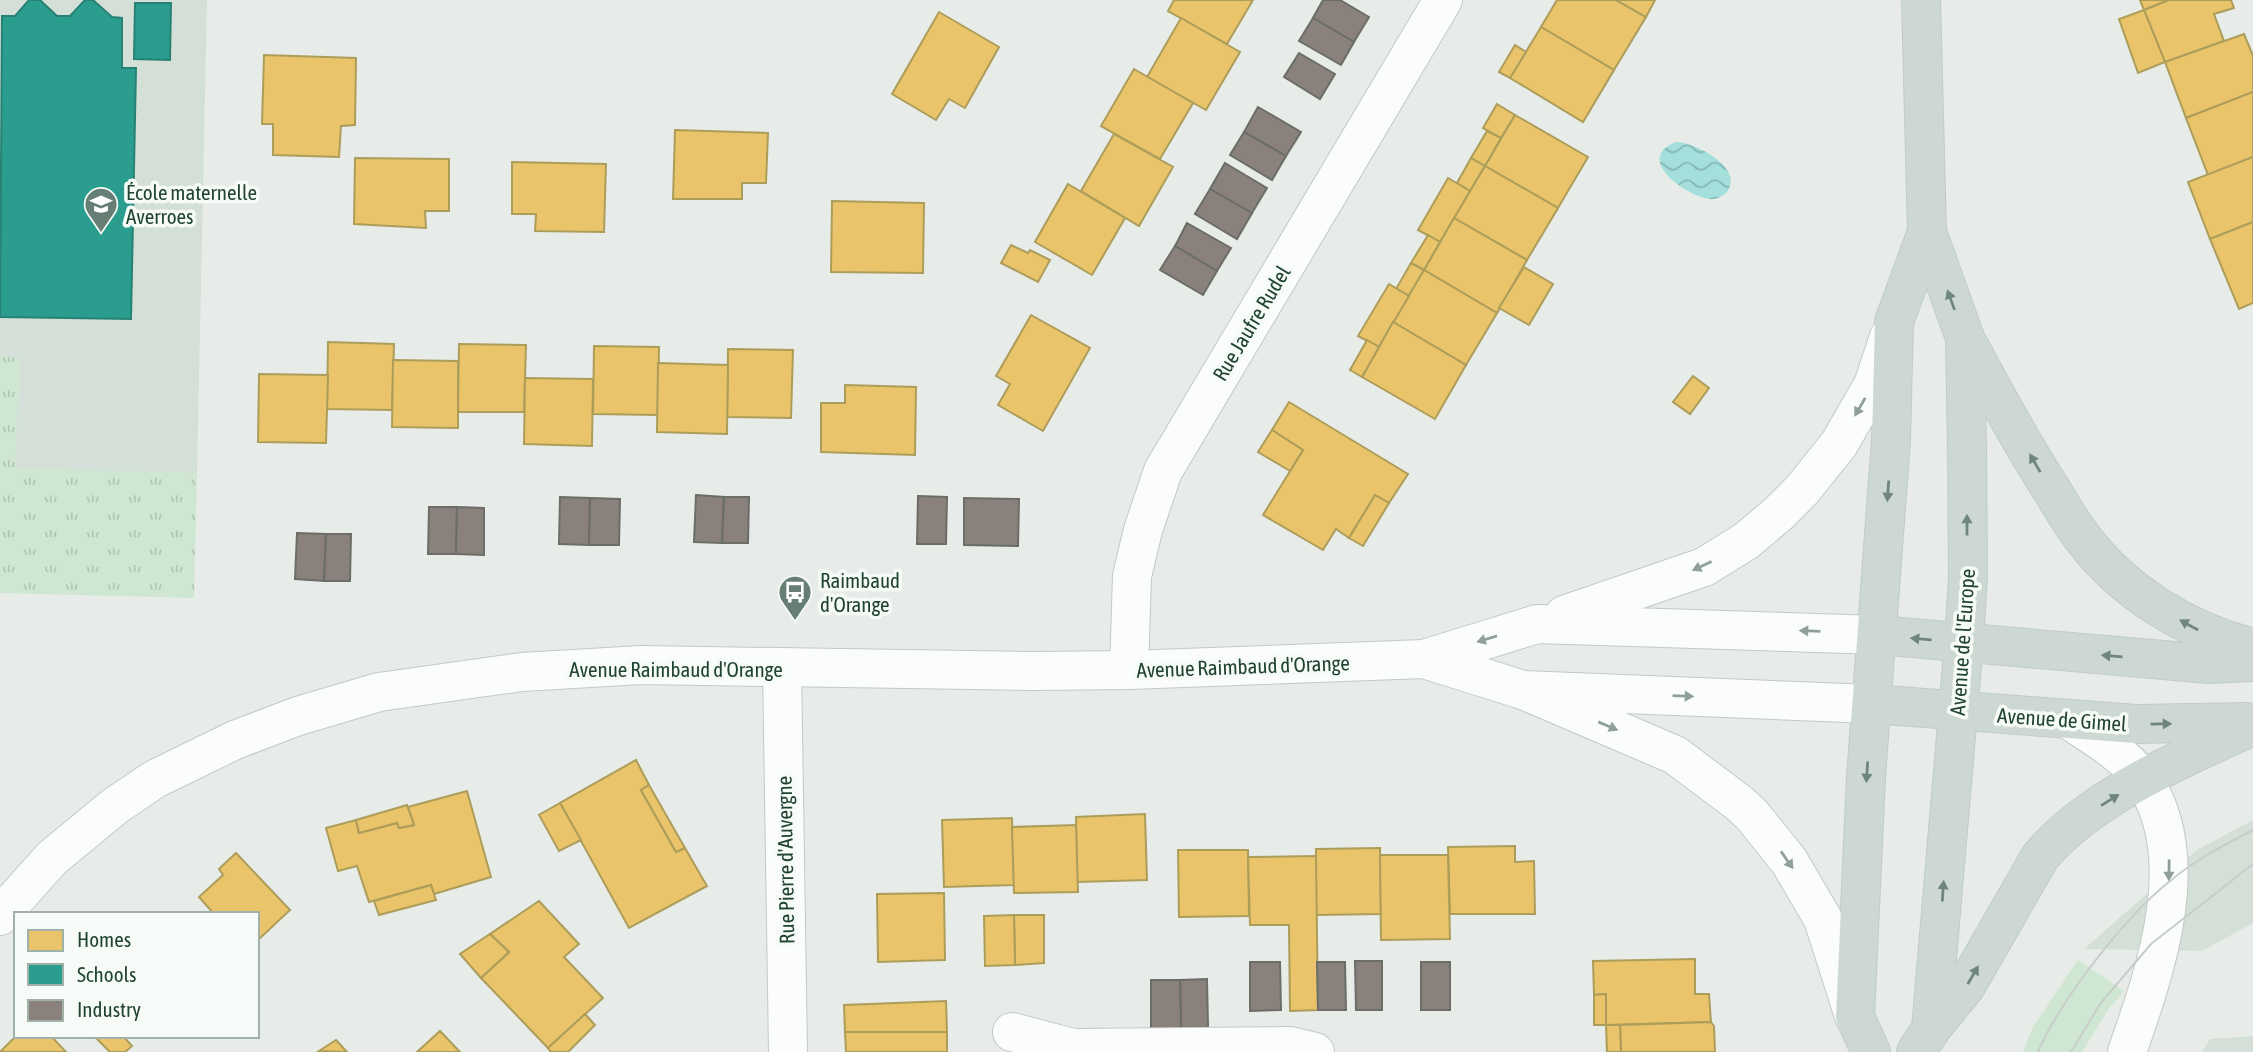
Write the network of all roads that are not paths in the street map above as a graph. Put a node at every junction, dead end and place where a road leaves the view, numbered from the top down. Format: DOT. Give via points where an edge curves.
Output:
graph roads {
  1 [pos="1443,0"];
  2 [pos="1922,0"];
  3 [pos="1927,232"];
  4 [pos="1894,321"];
  5 [pos="1965,338"];
  6 [pos="1538,624"];
  7 [pos="1878,635"];
  8 [pos="1964,642"];
  9 [pos="2253,648"];
  10 [pos="1424,659"];
  11 [pos="2253,662"];
  12 [pos="782,667"];
  13 [pos="1129,670"];
  14 [pos="1523,690"];
  15 [pos="1872,704"];
  16 [pos="1958,711"];
  17 [pos="2069,720"];
  18 [pos="2253,724"];
  19 [pos="2143,780"];
  20 [pos="0,916"];
  21 [pos="1854,1017"];
  22 [pos="1012,1032"];
  23 [pos="1923,1040"];
  24 [pos="789,1052"];
  25 [pos="1315,1052"];
  26 [pos="1871,1052"];
  27 [pos="2127,1052"];
  1 -- 13 [label="street, Rue Jaufre Rudel" via="1163,471 1132,576"];
  2 -- 3 [label="main road, Avenue de l'Europe"];
  3 -- 4 [label="main road, Avenue de l'Europe"];
  5 -- 3 [label="main road, Avenue de l'Europe, one-way"];
  4 -- 6 [label="street, Avenue Raimbaud d'Orange, one-way" via="1873,385 1839,444 1802,490 1756,532 1704,567"];
  4 -- 7 [label="main road, Avenue de l'Europe, one-way"];
  8 -- 5 [label="main road, Avenue de l'Europe, one-way" via="1968,577"];
  9 -- 5 [label="main road, one-way" via="2220,640 2189,625 2146,598 2089,546 2040,472"];
  7 -- 6 [label="street, Avenue Raimbaud d'Orange, one-way"];
  6 -- 10 [label="street, Avenue Raimbaud d'Orange, one-way"];
  8 -- 7 [label="main road, one-way"];
  7 -- 15 [label="main road, Avenue de l'Europe"];
  11 -- 8 [label="main road, one-way" via="2209,664"];
  8 -- 16 [label="main road, Avenue de l'Europe"];
  10 -- 13 [label="street, Avenue Raimbaud d'Orange"];
  10 -- 14 [label="street, Avenue Raimbaud d'Orange"];
  12 -- 13 [label="street, Avenue Raimbaud d'Orange"];
  12 -- 20 [label="street, Avenue Raimbaud d'Orange" via="641,665 522,672 379,692 299,716 235,740 125,799 52,858"];
  12 -- 24 [label="street, Rue Pierre d'Auvergne"];
  14 -- 15 [label="street, Avenue Raimbaud d'Orange, one-way"];
  14 -- 21 [label="street, Avenue Raimbaud d'Orange, one-way" via="1675,755 1752,815 1789,860 1824,919"];
  15 -- 16 [label="main road, Avenue de Gimel"];
  15 -- 21 [label="main road, Avenue de l'Europe, one-way"];
  16 -- 17 [label="main road, Avenue de Gimel"];
  23 -- 16 [label="main road, Avenue de l'Europe, one-way"];
  17 -- 18 [label="main road, Avenue de Gimel, one-way"];
  17 -- 19 [label="street"];
  18 -- 19 [label="main road"];
  23 -- 19 [label="main road, one-way" via="1966,986 2040,857 2056,838"];
  19 -- 27 [label="street, one-way" via="2164,828 2168,882 2158,953"];
  21 -- 26 [label="main road, Avenue de l'Europe"];
  22 -- 25 [label="street" via="1073,1048 1290,1046"];
}
